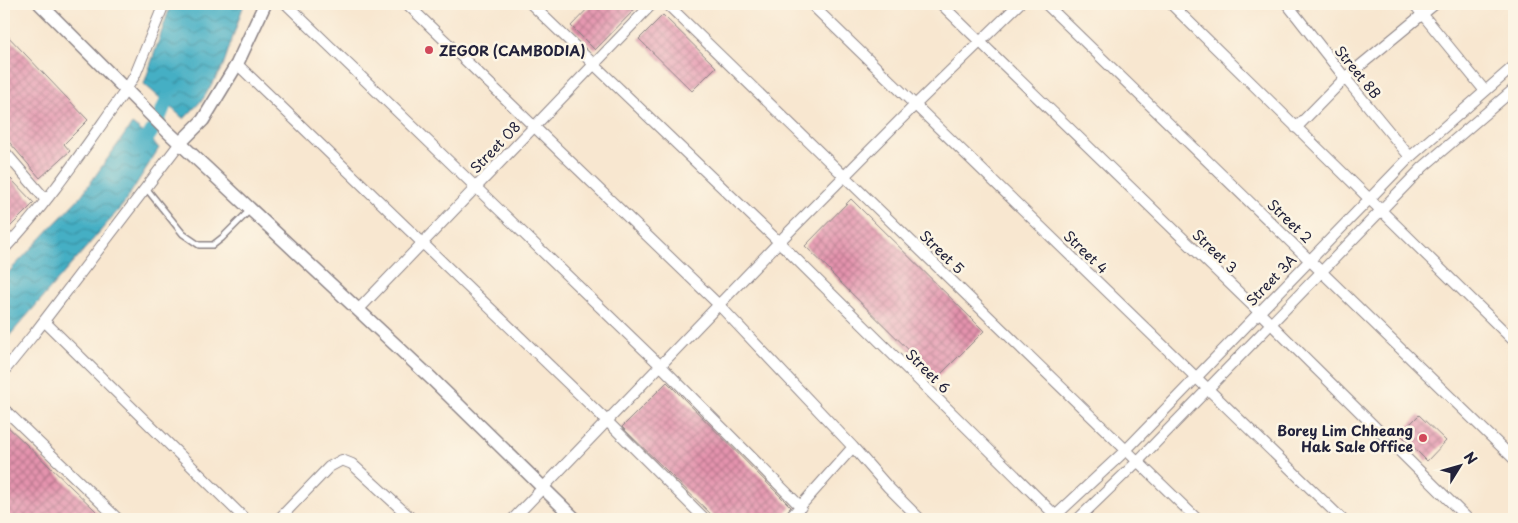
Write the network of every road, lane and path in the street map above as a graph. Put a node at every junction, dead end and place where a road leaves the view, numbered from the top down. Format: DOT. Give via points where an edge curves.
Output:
graph roads {
  1 [pos="40,4"];
  2 [pos="164,4"];
  3 [pos="265,4"];
  4 [pos="286,4"];
  5 [pos="407,4"];
  6 [pos="531,4"];
  7 [pos="652,4"];
  8 [pos="667,4"];
  9 [pos="812,4"];
  10 [pos="941,4"];
  11 [pos="1019,4"];
  12 [pos="1046,4"];
  13 [pos="1171,4"];
  14 [pos="1287,4"];
  15 [pos="1414,4"];
  16 [pos="1435,4"];
  17 [pos="1422,14"];
  18 [pos="980,42"];
  19 [pos="237,64"];
  20 [pos="593,65"];
  21 [pos="1514,66"];
  22 [pos="1345,78"];
  23 [pos="1514,89"];
  24 [pos="126,90"];
  25 [pos="1484,91"];
  26 [pos="1473,101"];
  27 [pos="916,105"];
  28 [pos="1486,114"];
  29 [pos="534,126"];
  30 [pos="1296,128"];
  31 [pos="1428,140"];
  32 [pos="180,143"];
  33 [pos="4,151"];
  34 [pos="1439,153"];
  35 [pos="1410,157"];
  36 [pos="845,176"];
  37 [pos="476,187"];
  38 [pos="146,188"];
  39 [pos="1369,199"];
  40 [pos="46,200"];
  41 [pos="251,208"];
  42 [pos="1381,210"];
  43 [pos="779,242"];
  44 [pos="422,243"];
  45 [pos="4,249"];
  46 [pos="1309,260"];
  47 [pos="1322,272"];
  48 [pos="719,305"];
  49 [pos="359,309"];
  50 [pos="1258,312"];
  51 [pos="44,321"];
  52 [pos="1271,324"];
  53 [pos="1514,341"];
  54 [pos="661,366"];
  55 [pos="4,370"];
  56 [pos="1196,377"];
  57 [pos="1208,389"];
  58 [pos="4,409"];
  59 [pos="608,421"];
  60 [pos="853,447"];
  61 [pos="1126,450"];
  62 [pos="1514,459"];
  63 [pos="1138,461"];
  64 [pos="543,488"];
  65 [pos="801,507"];
  66 [pos="1055,518"];
  67 [pos="118,519"];
  68 [pos="245,519"];
  69 [pos="279,519"];
  70 [pos="412,519"];
  71 [pos="513,519"];
  72 [pos="575,519"];
  73 [pos="705,519"];
  74 [pos="789,519"];
  75 [pos="920,519"];
  76 [pos="1078,519"];
  77 [pos="1197,519"];
  78 [pos="1342,519"];
  79 [pos="1468,519"];
  1 -- 24 [label="street"];
  2 -- 24 [label="street"];
  3 -- 19 [label="street"];
  4 -- 37 [label="street"];
  5 -- 29 [label="street"];
  6 -- 20 [label="street, Street 6"];
  7 -- 20 [label="street, Street 08"];
  8 -- 36 [label="street, Street 5"];
  9 -- 27 [label="street, Street 4"];
  10 -- 18 [label="street, Street 3"];
  11 -- 18 [label="street"];
  12 -- 46 [label="street, Street 2"];
  13 -- 30 [label="street"];
  14 -- 22 [label="street, Street 8B"];
  15 -- 17 [label="street"];
  16 -- 17 [label="street"];
  17 -- 22 [label="street"];
  17 -- 25 [label="street"];
  18 -- 27 [label="street"];
  18 -- 50 [label="street, Street 3"];
  19 -- 32 [label="street" via="203,120"];
  19 -- 44 [label="street"];
  20 -- 29 [label="street, Street 08"];
  20 -- 43 [label="street, Street 6"];
  21 -- 25 [label="street, Street 3A"];
  22 -- 30 [label="street"];
  22 -- 35 [label="street, Street 8B"];
  23 -- 28 [label="street"];
  24 -- 32 [label="street"];
  24 -- 40 [label="street"];
  25 -- 26 [label="street, Street 3A"];
  26 -- 28 [label="street"];
  26 -- 31 [label="street, Street 3A"];
  27 -- 36 [label="street"];
  27 -- 56 [label="street, Street 4"];
  28 -- 34 [label="street"];
  29 -- 37 [label="street, Street 08"];
  29 -- 48 [label="street"];
  30 -- 39 [label="street"];
  31 -- 34 [label="street"];
  31 -- 35 [label="street, Street 3A"];
  32 -- 38 [label="street"];
  32 -- 41 [label="street"];
  33 -- 40 [label="street"];
  34 -- 42 [label="street"];
  35 -- 39 [label="street, Street 3A"];
  36 -- 43 [label="street"];
  36 -- 61 [label="street, Street 5"];
  37 -- 44 [label="street, Street 08"];
  37 -- 54 [label="street"];
  38 -- 41 [label="lane" via="183,234 199,245 212,245 222,238"];
  38 -- 51 [label="street"];
  39 -- 42 [label="street"];
  39 -- 46 [label="street, Street 3A"];
  40 -- 45 [label="street"];
  41 -- 49 [label="street"];
  42 -- 47 [label="street"];
  42 -- 53 [label="street"];
  43 -- 48 [label="street"];
  43 -- 66 [label="street, Street 6"];
  44 -- 49 [label="street, Street 08"];
  44 -- 59 [label="street"];
  46 -- 47 [label="street, Street 2"];
  46 -- 50 [label="street, Street 3A"];
  47 -- 52 [label="street"];
  47 -- 62 [label="street, Street 2"];
  48 -- 54 [label="street"];
  48 -- 60 [label="street"];
  49 -- 64 [label="street"];
  50 -- 52 [label="street, Street 3"];
  50 -- 56 [label="street, Street 3A"];
  51 -- 55 [label="street"];
  51 -- 68 [label="street"];
  52 -- 57 [label="street"];
  52 -- 79 [label="street, Street 3"];
  54 -- 59 [label="street"];
  54 -- 65 [label="street"];
  56 -- 57 [label="street, Street 4"];
  56 -- 61 [label="street, Street 3A"];
  57 -- 63 [label="street"];
  57 -- 78 [label="street, Street 4"];
  58 -- 67 [label="street"];
  59 -- 64 [label="street"];
  59 -- 73 [label="street"];
  60 -- 65 [label="street"];
  60 -- 75 [label="street"];
  61 -- 63 [label="street, Street 5"];
  61 -- 66 [label="street, Street 3A"];
  63 -- 76 [label="street"];
  63 -- 77 [label="street, Street 5"];
  64 -- 71 [label="street"];
  64 -- 72 [label="street"];
  65 -- 74 [label="street"];
  69 -- 70 [label="street" via="329,467 342,460 352,464"];
}
